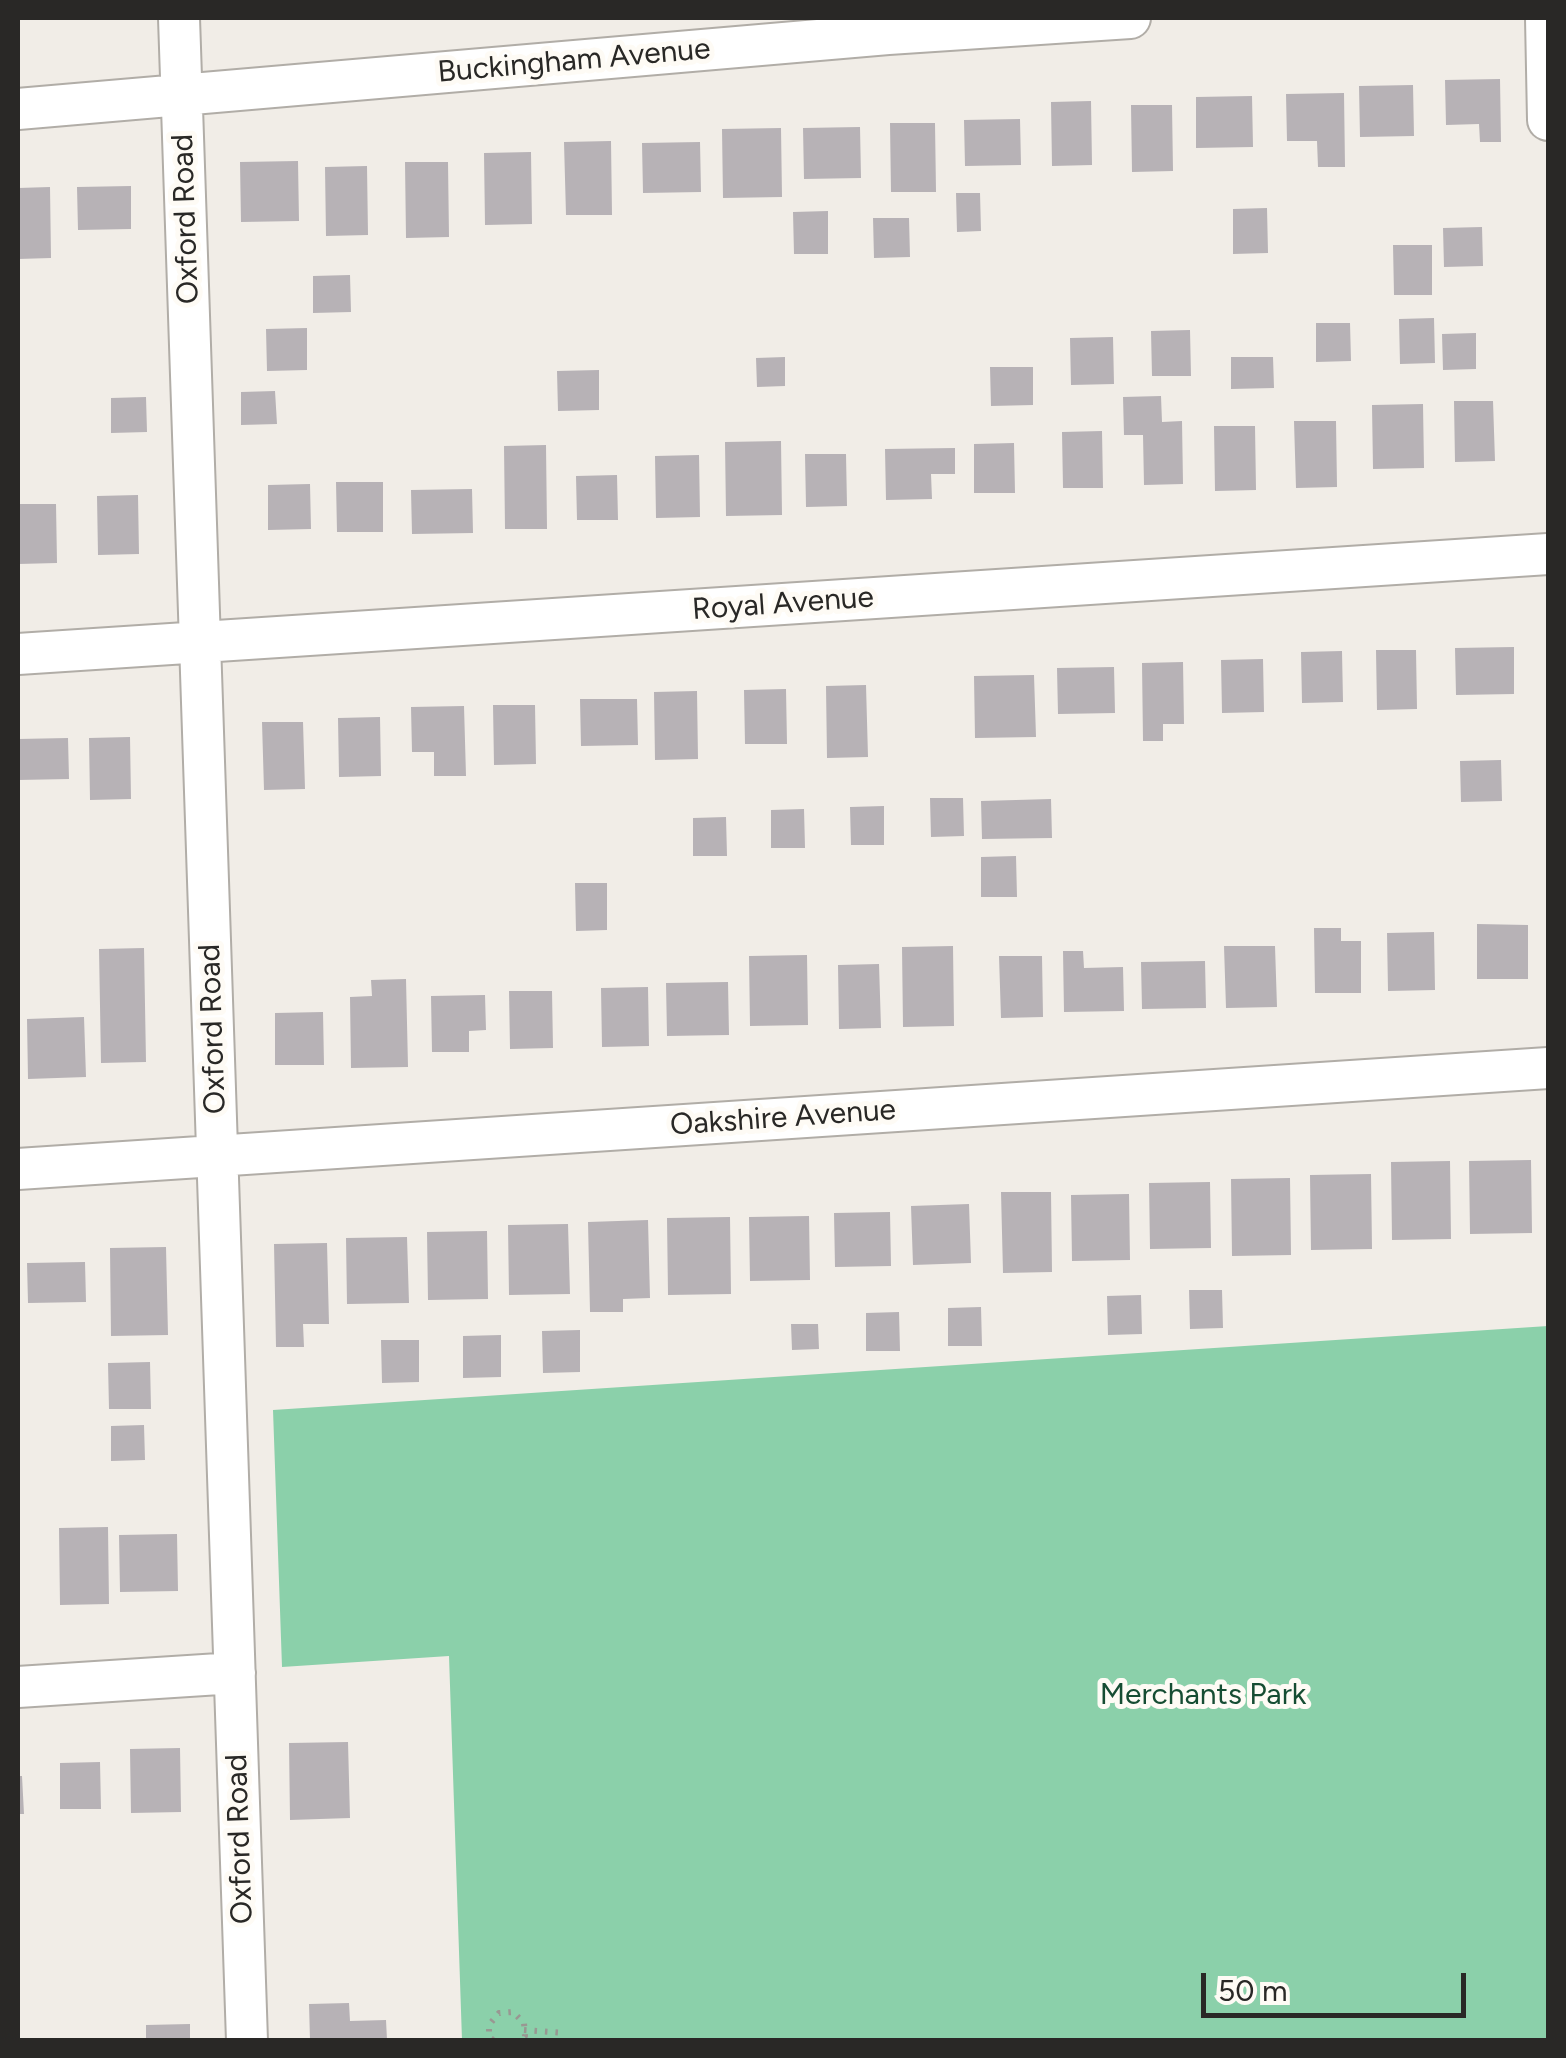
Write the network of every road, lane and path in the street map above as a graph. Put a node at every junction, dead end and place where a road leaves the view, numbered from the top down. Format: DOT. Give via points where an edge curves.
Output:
graph roads {
  1 [pos="180,18"];
  2 [pos="1130,18"];
  3 [pos="1546,18"];
  4 [pos="182,96"];
  5 [pos="18,109"];
  6 [pos="1548,120"];
  7 [pos="1548,554"];
  8 [pos="200,642"];
  9 [pos="18,654"];
  10 [pos="1548,1068"];
  11 [pos="218,1156"];
  12 [pos="18,1169"];
  13 [pos="235,1673"];
  14 [pos="18,1687"];
  15 [pos="524,2030"];
  16 [pos="565,2033"];
  17 [pos="247,2040"];
  18 [pos="493,2040"];
  19 [pos="520,2040"];
  1 -- 4 [label="street, Oxford Road"];
  2 -- 4 [label="street, Buckingham Avenue"];
  3 -- 6 [label="street"];
  4 -- 5 [label="street, Buckingham Avenue"];
  4 -- 8 [label="street, Oxford Road"];
  7 -- 8 [label="street, Royal Avenue"];
  8 -- 9 [label="street, Royal Avenue"];
  8 -- 11 [label="street, Oxford Road"];
  10 -- 11 [label="street, Oakshire Avenue"];
  11 -- 12 [label="street, Oakshire Avenue"];
  11 -- 13 [label="street, Oxford Road"];
  13 -- 14 [label="street"];
  13 -- 17 [label="street, Oxford Road"];
  15 -- 16 [label="path"];
  15 -- 18 [label="path" via="513,2012 499,2013 489,2024"];
  15 -- 19 [label="path"];
}
